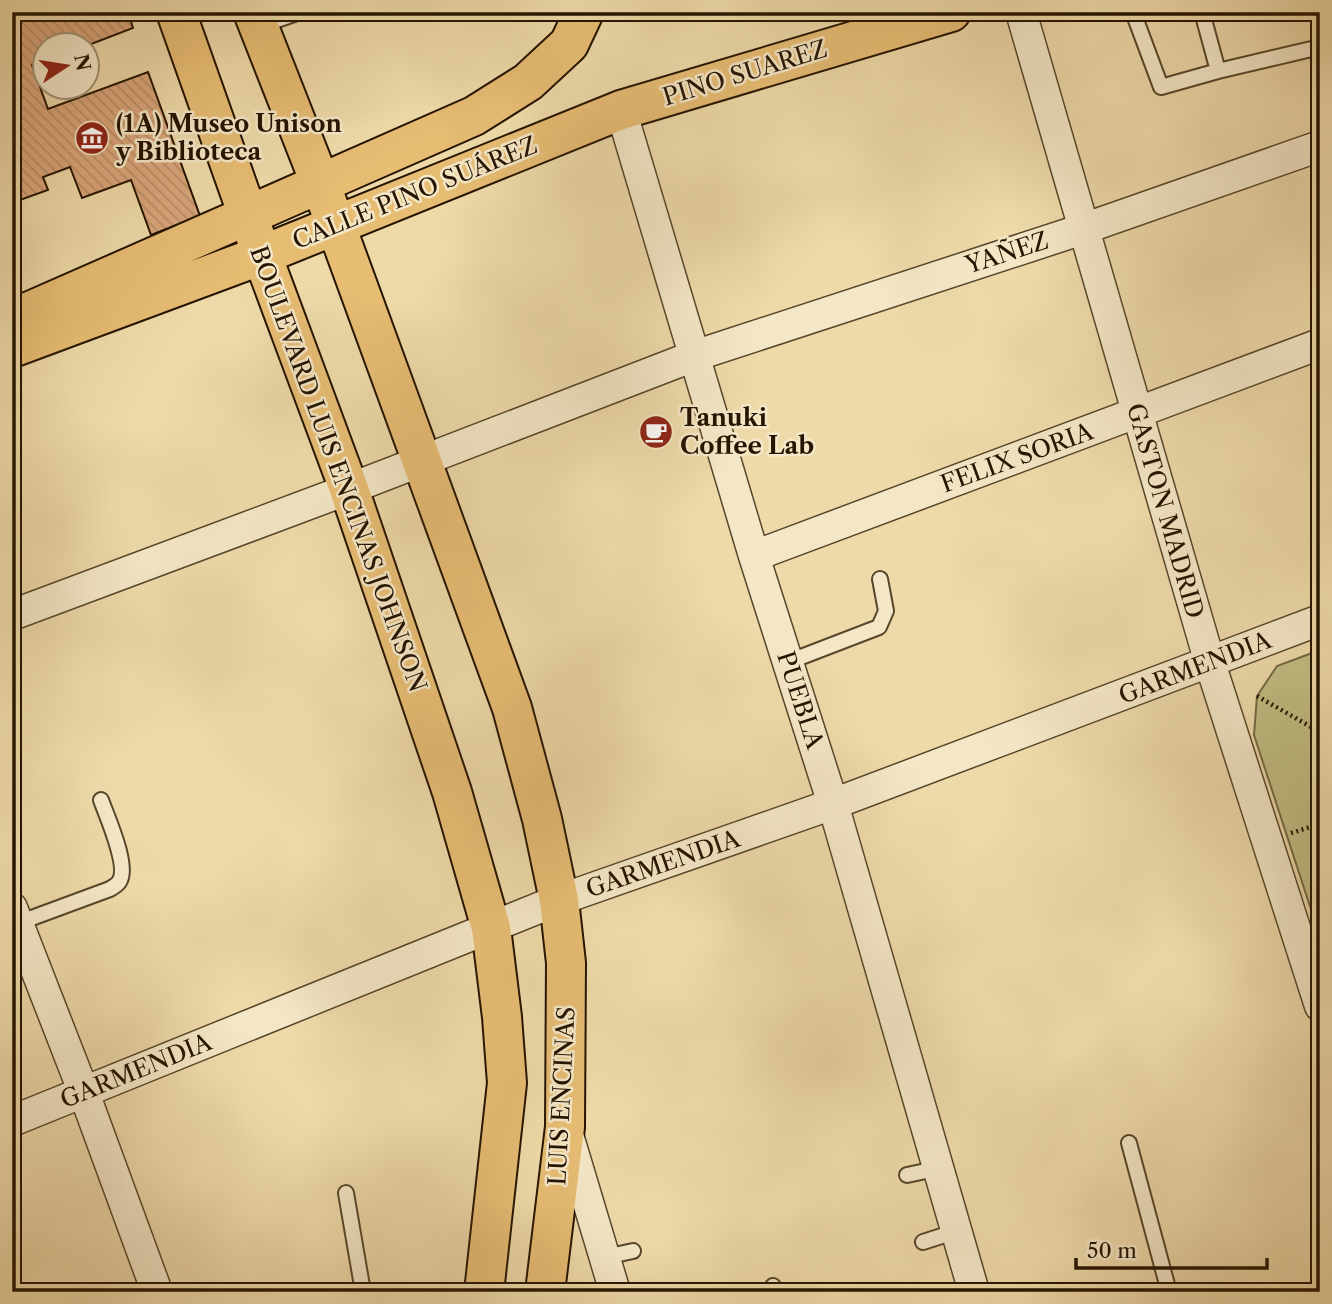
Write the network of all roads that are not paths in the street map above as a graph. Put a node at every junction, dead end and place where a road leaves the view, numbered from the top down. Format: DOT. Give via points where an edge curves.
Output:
graph roads {
  1 [pos="176,12"];
  2 [pos="300,12"];
  3 [pos="584,12"];
  4 [pos="951,12"];
  5 [pos="1021,12"];
  6 [pos="1133,12"];
  7 [pos="1202,12"];
  8 [pos="256,19"];
  9 [pos="1320,47"];
  10 [pos="1218,71"];
  11 [pos="621,110"];
  12 [pos="1320,146"];
  13 [pos="321,185"];
  14 [pos="248,217"];
  15 [pos="335,225"];
  16 [pos="1083,229"];
  17 [pos="262,255"];
  18 [pos="12,319"];
  19 [pos="1320,344"];
  20 [pos="12,348"];
  21 [pos="694,356"];
  22 [pos="1136,414"];
  23 [pos="420,462"];
  24 [pos="349,489"];
  25 [pos="754,556"];
  26 [pos="880,579"];
  27 [pos="12,615"];
  28 [pos="1320,620"];
  29 [pos="788,662"];
  30 [pos="1210,663"];
  31 [pos="101,800"];
  32 [pos="833,804"];
  33 [pos="559,900"];
  34 [pos="15,916"];
  35 [pos="491,928"];
  36 [pos="1320,1006"];
  37 [pos="84,1093"];
  38 [pos="12,1121"];
  39 [pos="565,1127"];
  40 [pos="1129,1143"];
  41 [pos="940,1168"];
  42 [pos="907,1175"];
  43 [pos="346,1193"];
  44 [pos="957,1231"];
  45 [pos="923,1242"];
  46 [pos="157,1292"];
  47 [pos="366,1292"];
  48 [pos="484,1292"];
  49 [pos="545,1292"];
  50 [pos="615,1292"];
  51 [pos="974,1292"];
  52 [pos="1169,1292"];
  1 -- 14 [label="main road, BOULEVARD LUIS ENCINAS JOHNSON"];
  2 -- 8 [label="lane"];
  3 -- 13 [label="main road" via="569,44 528,82 474,116"];
  4 -- 11 [label="main road, PINO SUAREZ"];
  5 -- 16 [label="street, GASTON MADRID"];
  6 -- 10 [label="lane" via="1161,87"];
  7 -- 10 [label="lane"];
  8 -- 13 [label="main road"];
  9 -- 10 [label="lane"];
  11 -- 15 [label="main road, CALLE PINO SUÁREZ"];
  11 -- 21 [label="street, PUEBLA"];
  12 -- 16 [label="street, YAÑEZ"];
  13 -- 14 [label="main road"];
  13 -- 15 [label="main road"];
  14 -- 17 [label="main road, BOULEVARD LUIS ENCINAS JOHNSON"];
  14 -- 18 [label="main road"];
  15 -- 17 [label="main road, CALLE PINO SUÁREZ"];
  15 -- 23 [label="main road"];
  16 -- 21 [label="street, YAÑEZ"];
  16 -- 22 [label="street, GASTON MADRID"];
  17 -- 20 [label="main road, CALLE PINO SUÁREZ"];
  17 -- 24 [label="main road, BOULEVARD LUIS ENCINAS JOHNSON"];
  19 -- 22 [label="street, FELIX SORIA"];
  21 -- 23 [label="street, YAÑEZ"];
  21 -- 25 [label="street, PUEBLA"];
  22 -- 25 [label="street, FELIX SORIA"];
  22 -- 30 [label="street, GASTON MADRID"];
  23 -- 24 [label="street, YAÑEZ"];
  23 -- 33 [label="main road" via="512,708"];
  24 -- 27 [label="street, YAÑEZ"];
  24 -- 35 [label="main road, BOULEVARD LUIS ENCINAS JOHNSON" via="452,792"];
  25 -- 29 [label="street, PUEBLA"];
  26 -- 29 [label="lane" via="886,611 879,627"];
  28 -- 30 [label="street, GARMENDIA"];
  29 -- 32 [label="street, PUEBLA"];
  30 -- 32 [label="street, GARMENDIA"];
  30 -- 36 [label="street, GASTON MADRID"];
  31 -- 34 [label="lane" via="120,856 120,882 110,889"];
  32 -- 33 [label="street, GARMENDIA"];
  32 -- 41 [label="street, PUEBLA"];
  33 -- 35 [label="street, GARMENDIA"];
  33 -- 39 [label="main road, LUIS ENCINAS" via="566,963"];
  34 -- 37 [label="street"];
  35 -- 37 [label="street, GARMENDIA"];
  35 -- 48 [label="main road, BOULEVARD LUIS ENCINAS JOHNSON" via="507,1083"];
  37 -- 38 [label="street, GARMENDIA"];
  37 -- 46 [label="street"];
  39 -- 49 [label="main road, LUIS ENCINAS"];
  39 -- 50 [label="street" via="619,1254"];
  40 -- 52 [label="lane"];
  41 -- 42 [label="lane"];
  41 -- 44 [label="street, PUEBLA"];
  43 -- 47 [label="lane"];
  44 -- 45 [label="lane"];
  44 -- 51 [label="street, PUEBLA"];
}
